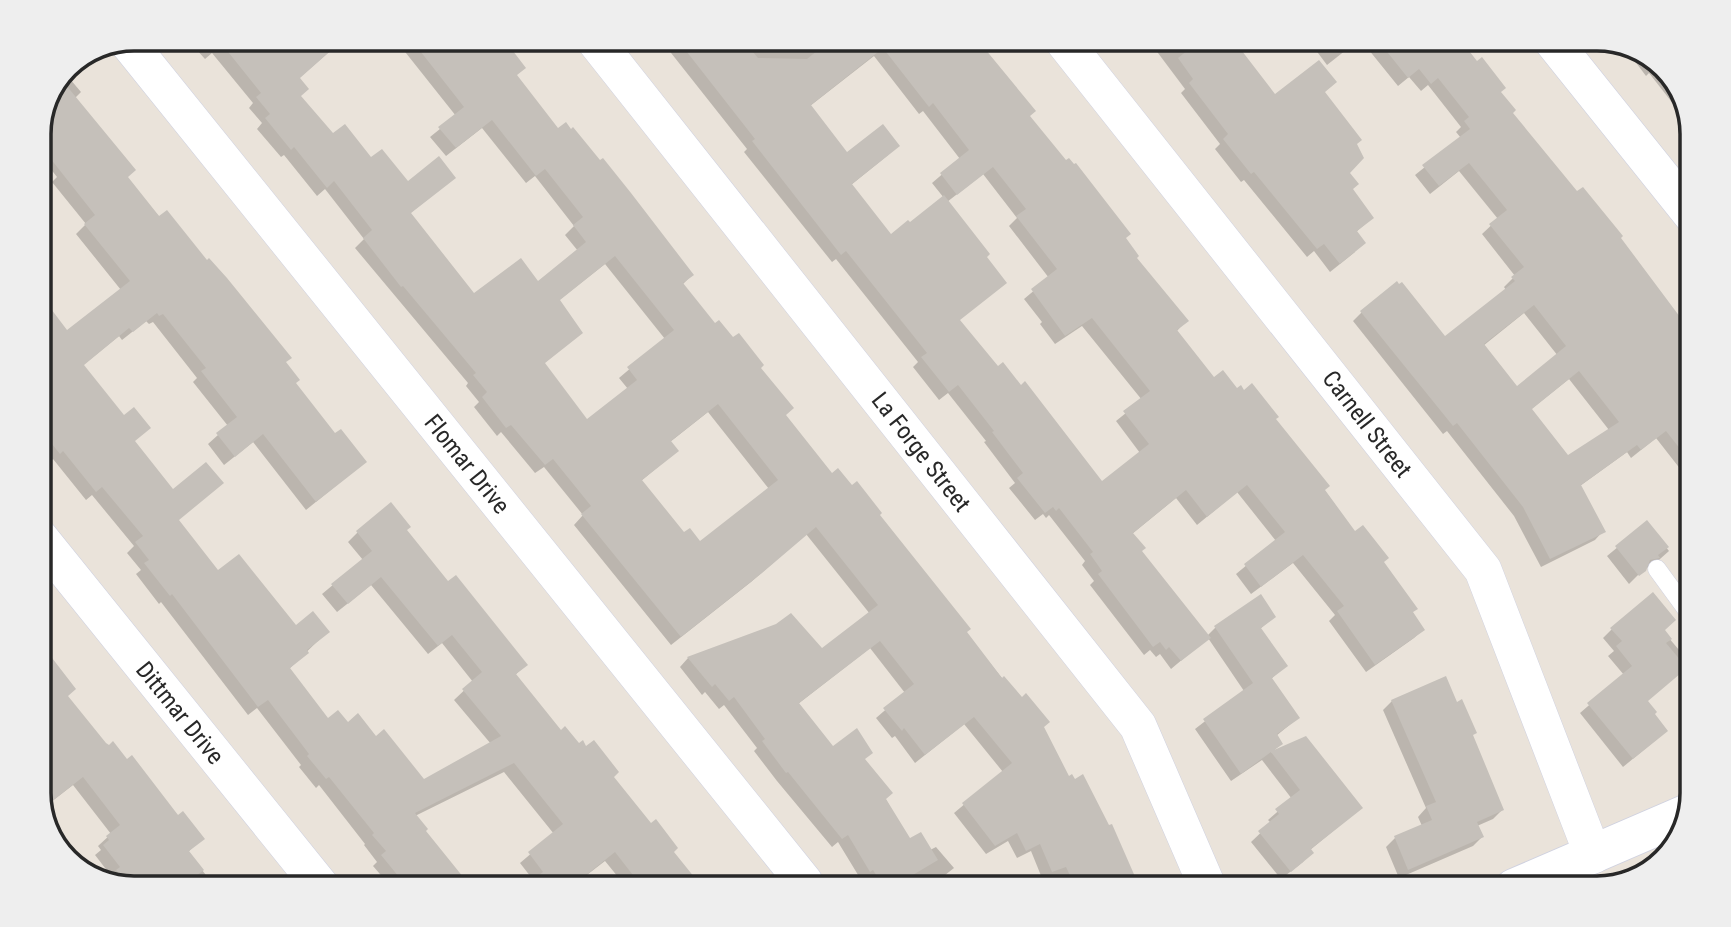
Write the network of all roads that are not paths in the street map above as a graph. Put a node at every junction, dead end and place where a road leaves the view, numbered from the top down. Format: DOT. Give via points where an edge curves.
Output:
graph roads {
  1 [pos="135,51"];
  2 [pos="604,51"];
  3 [pos="1072,51"];
  4 [pos="1561,51"];
  5 [pos="1680,200"];
  6 [pos="51,552"];
  7 [pos="1657,569"];
  8 [pos="1680,601"];
  9 [pos="1676,818"];
  10 [pos="1593,855"];
  11 [pos="312,876"];
  12 [pos="799,876"];
  13 [pos="1203,876"];
  14 [pos="1543,876"];
  1 -- 12 [label="street, Flomar Drive"];
  2 -- 13 [label="street, La Forge Street" via="1138,726"];
  3 -- 10 [label="street, Carnell Street" via="1483,570"];
  4 -- 5 [label="street"];
  6 -- 11 [label="street, Dittmar Drive"];
  7 -- 8 [label="lane"];
  9 -- 10 [label="street"];
  10 -- 14 [label="street"];
}
